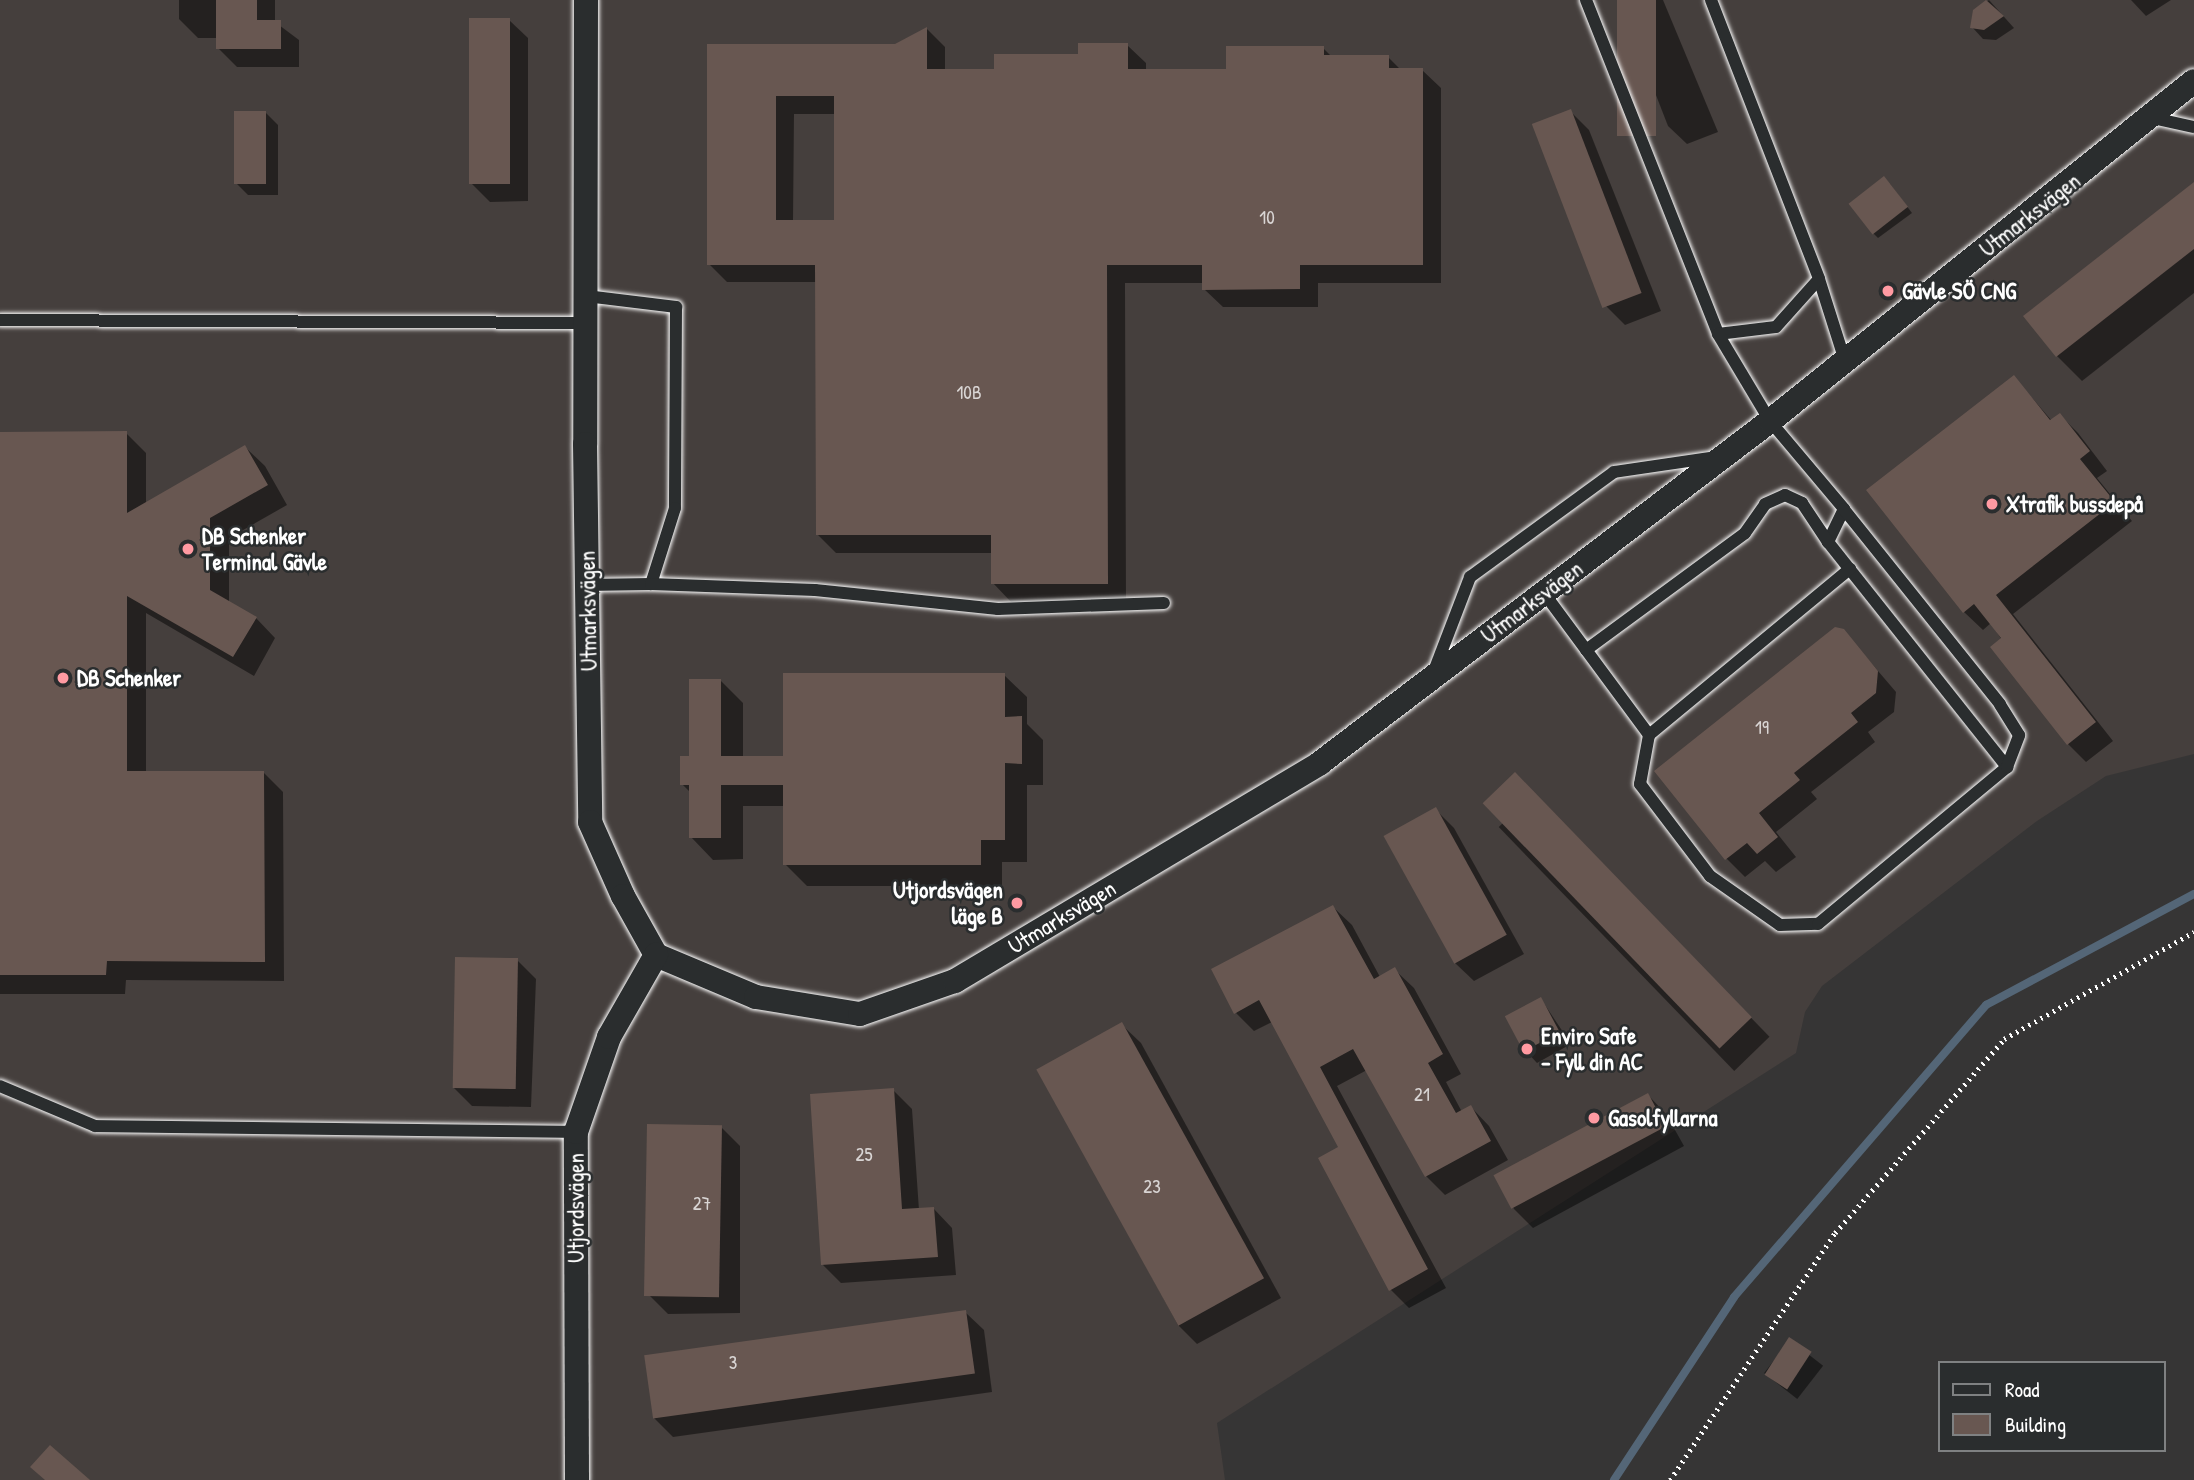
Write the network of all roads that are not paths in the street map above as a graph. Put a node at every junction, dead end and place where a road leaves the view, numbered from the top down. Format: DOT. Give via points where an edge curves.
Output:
graph roads {
  1 [pos="586,0"];
  2 [pos="1588,0"];
  3 [pos="1711,0"];
  4 [pos="2194,81"];
  5 [pos="2148,117"];
  6 [pos="2194,127"];
  7 [pos="1819,279"];
  8 [pos="586,296"];
  9 [pos="0,320"];
  10 [pos="586,323"];
  11 [pos="1718,334"];
  12 [pos="1846,361"];
  13 [pos="1770,421"];
  14 [pos="1719,457"];
  15 [pos="1844,509"];
  16 [pos="1828,542"];
  17 [pos="1850,569"];
  18 [pos="651,584"];
  19 [pos="587,585"];
  20 [pos="1544,593"];
  21 [pos="1164,603"];
  22 [pos="1586,650"];
  23 [pos="1431,679"];
  24 [pos="1649,735"];
  25 [pos="2007,767"];
  26 [pos="656,955"];
  27 [pos="0,1086"];
  28 [pos="576,1132"];
  29 [pos="578,1480"];
  1 -- 8 [label="street, Utmarksvägen"];
  2 -- 11 [label="lane"];
  3 -- 7 [label="lane"];
  4 -- 5 [label="street, Utmarksvägen"];
  5 -- 6 [label="lane"];
  5 -- 12 [label="street, Utmarksvägen"];
  7 -- 11 [label="lane" via="1776,327"];
  7 -- 12 [label="lane"];
  8 -- 10 [label="street, Utmarksvägen"];
  8 -- 18 [label="lane" via="676,307 675,508"];
  9 -- 10 [label="lane"];
  10 -- 19 [label="street, Utmarksvägen"];
  11 -- 13 [label="lane"];
  12 -- 13 [label="street, Utmarksvägen"];
  13 -- 14 [label="street, Utmarksvägen"];
  13 -- 15 [label="lane"];
  14 -- 20 [label="street, Utmarksvägen"];
  14 -- 23 [label="lane" via="1614,472 1470,577"];
  15 -- 16 [label="lane"];
  15 -- 25 [label="lane" via="2000,704 2019,736"];
  16 -- 17 [label="lane"];
  16 -- 22 [label="lane" via="1802,503 1785,495 1765,504 1745,533"];
  17 -- 24 [label="lane"];
  17 -- 25 [label="lane"];
  18 -- 19 [label="lane"];
  18 -- 21 [label="lane" via="815,590 998,610"];
  19 -- 26 [label="street, Utmarksvägen" via="590,822"];
  20 -- 22 [label="lane"];
  20 -- 23 [label="street, Utmarksvägen"];
  22 -- 24 [label="lane"];
  23 -- 26 [label="street, Utmarksvägen" via="1320,763 943,985 860,1014 756,997"];
  24 -- 25 [label="lane" via="1640,784 1710,876 1780,925 1818,924"];
  26 -- 28 [label="street, Utjordsvägen" via="609,1037"];
  27 -- 28 [label="lane" via="95,1126"];
  28 -- 29 [label="street, Utjordsvägen"];
}
